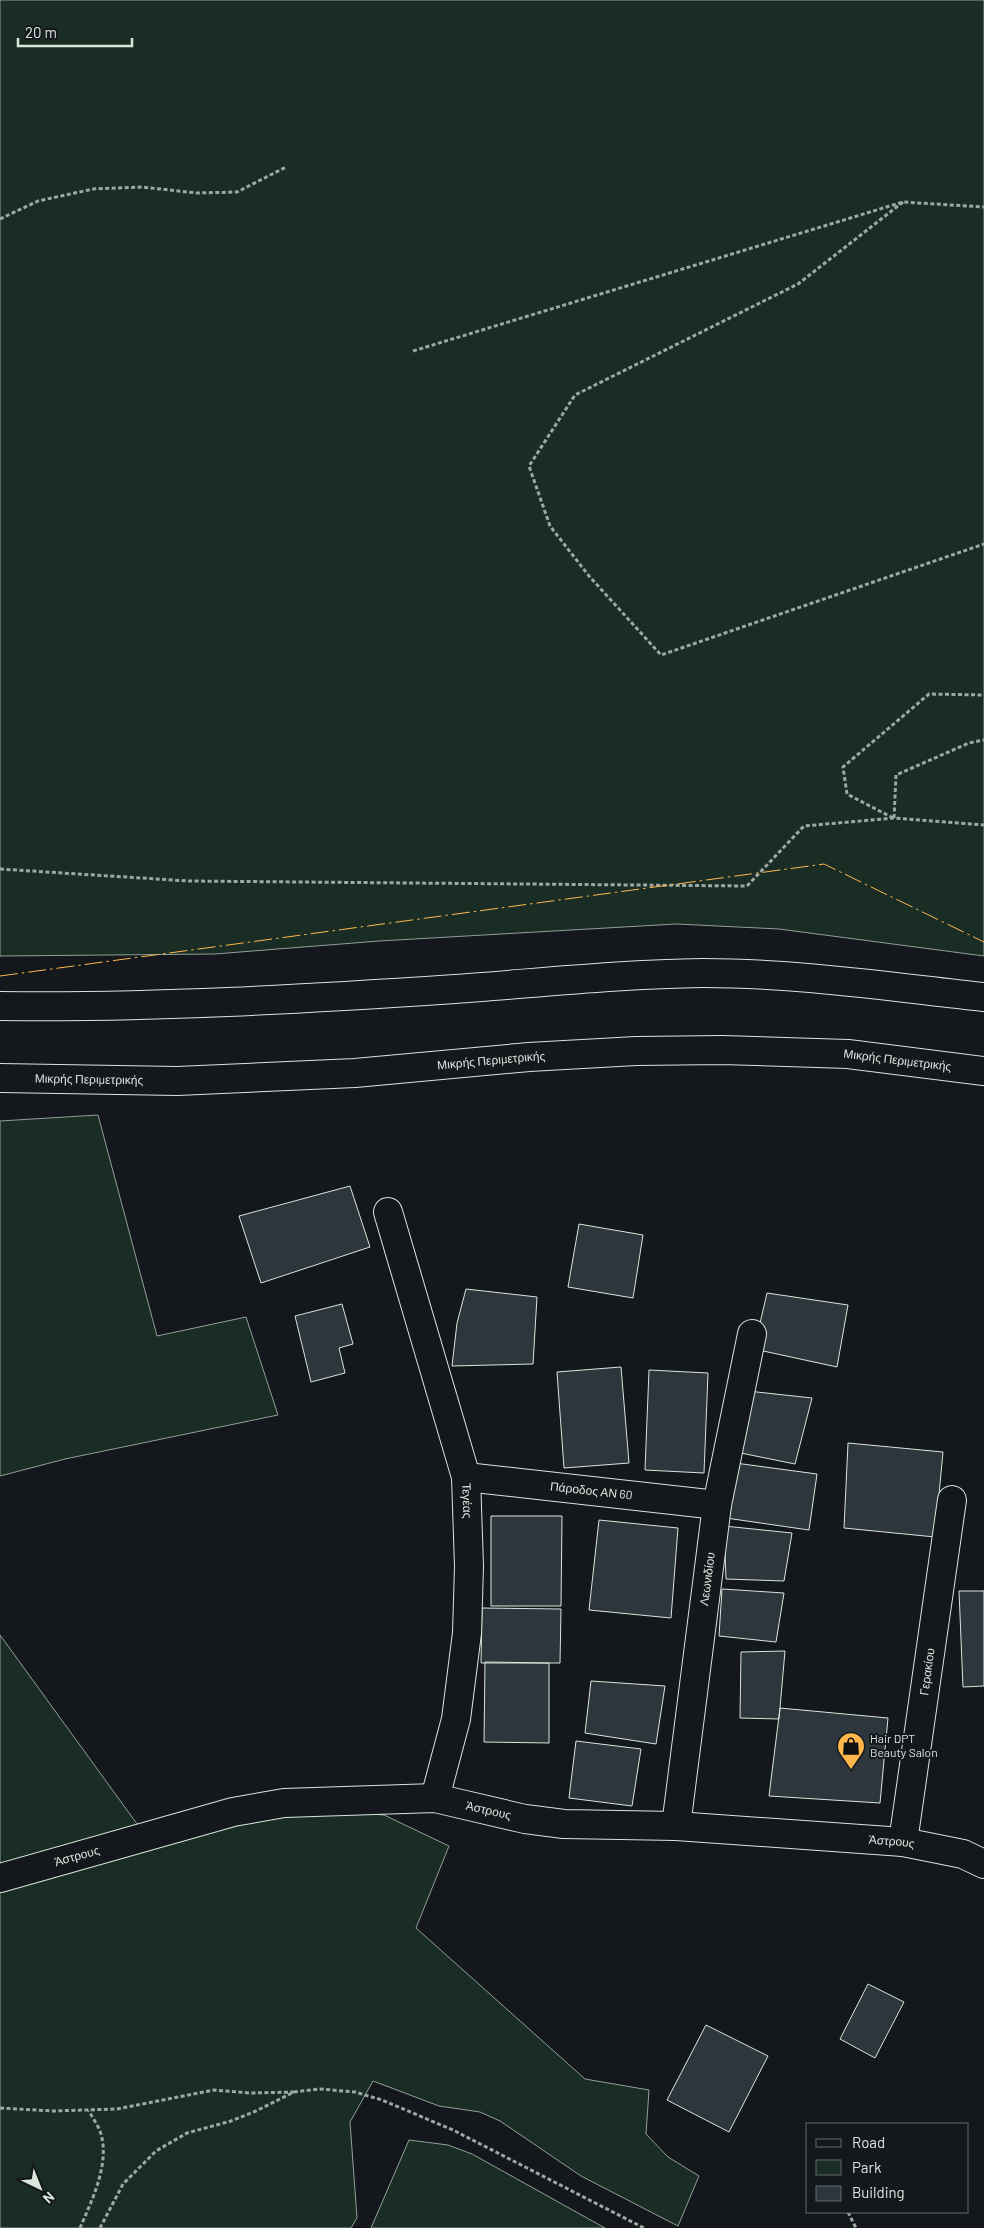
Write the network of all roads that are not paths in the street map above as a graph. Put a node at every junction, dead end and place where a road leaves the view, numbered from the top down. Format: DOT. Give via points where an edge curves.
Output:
graph roads {
  1 [pos="984,997"];
  2 [pos="0,1006"];
  3 [pos="984,1071"];
  4 [pos="0,1078"];
  5 [pos="388,1212"];
  6 [pos="752,1334"];
  7 [pos="466,1477"];
  8 [pos="952,1500"];
  9 [pos="717,1505"];
  10 [pos="435,1798"];
  11 [pos="676,1826"];
  12 [pos="903,1842"];
  13 [pos="984,1864"];
  14 [pos="0,1878"];
  1 -- 2 [label="street" via="764,974 705,973 224,1002"];
  3 -- 4 [label="street, Μικρής Περιμετρικής" via="848,1054 684,1051 539,1057 364,1072 177,1082"];
  5 -- 7 [label="street, Τεγέας"];
  6 -- 9 [label="street, Λεωνιδίου"];
  7 -- 9 [label="street, Πάροδος ΑΝ 60"];
  7 -- 10 [label="street, Τεγέας" via="467,1633 456,1719"];
  8 -- 12 [label="street, Γερακίου"];
  9 -- 11 [label="street, Λεωνιδίου"];
  10 -- 11 [label="street, Άστρους" via="525,1819 564,1824"];
  10 -- 14 [label="street, Άστρους" via="284,1803 233,1812"];
  11 -- 12 [label="street, Άστρους"];
  12 -- 13 [label="street, Άστρους" via="963,1854"];
}
